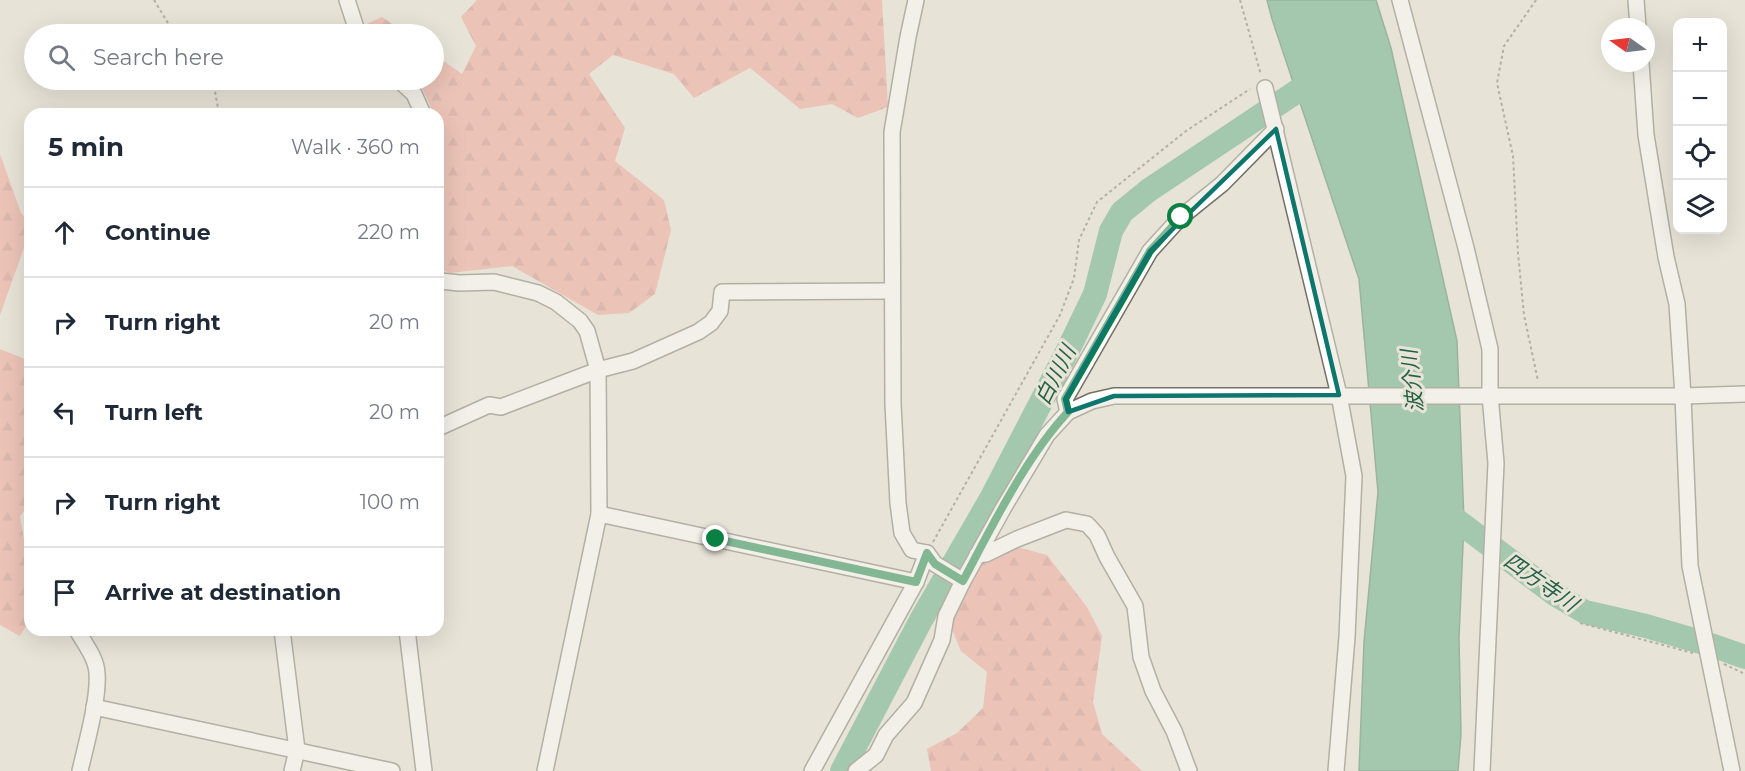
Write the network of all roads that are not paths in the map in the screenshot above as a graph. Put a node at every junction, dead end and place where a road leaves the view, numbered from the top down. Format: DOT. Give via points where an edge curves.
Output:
graph roads {
  1 [pos="347,0"];
  2 [pos="916,0"];
  3 [pos="1400,0"];
  4 [pos="1636,0"];
  5 [pos="1637,18"];
  6 [pos="355,24"];
  7 [pos="1642,72"];
  8 [pos="1260,86"];
  9 [pos="410,90"];
  10 [pos="420,108"];
  11 [pos="1274,121"];
  12 [pos="444,281"];
  13 [pos="892,291"];
  14 [pos="598,370"];
  15 [pos="1745,394"];
  16 [pos="1338,395"];
  17 [pos="1484,395"];
  18 [pos="1683,396"];
  19 [pos="1068,412"];
  20 [pos="444,425"];
  21 [pos="599,514"];
  22 [pos="977,555"];
  23 [pos="931,559"];
  24 [pos="959,579"];
  25 [pos="916,582"];
  26 [pos="81,636"];
  27 [pos="283,636"];
  28 [pos="408,636"];
  29 [pos="94,707"];
  30 [pos="297,750"];
  31 [pos="876,755"];
  32 [pos="80,771"];
  33 [pos="292,771"];
  34 [pos="392,771"];
  35 [pos="424,771"];
  36 [pos="545,771"];
  37 [pos="812,771"];
  38 [pos="856,771"];
  39 [pos="878,771"];
  40 [pos="1189,771"];
  41 [pos="1336,771"];
  42 [pos="1482,771"];
  43 [pos="1732,771"];
  1 -- 6 [label="street"];
  2 -- 13 [label="street" via="892,132"];
  3 -- 17 [label="street" via="1490,349"];
  4 -- 5 [label="street"];
  7 -- 18 [label="street" via="1646,135 1677,304"];
  8 -- 11 [label="street"];
  9 -- 10 [label="street"];
  11 -- 16 [label="street"];
  11 -- 19 [label="street" via="1222,184 1181,217 1150,251 1065,399"];
  12 -- 14 [label="street" via="494,282 538,293 556,302 587,331"];
  13 -- 14 [label="street" via="722,292 720,310 698,332 633,361"];
  13 -- 23 [label="street" via="893,404 902,533 912,550"];
  14 -- 20 [label="street" via="501,407 489,405"];
  14 -- 21 [label="street"];
  15 -- 18 [label="street"];
  16 -- 17 [label="street"];
  16 -- 19 [label="street" via="1114,396 1092,400"];
  16 -- 41 [label="street" via="1354,476"];
  17 -- 18 [label="street"];
  17 -- 42 [label="street" via="1496,463"];
  18 -- 43 [label="street" via="1690,566"];
  19 -- 22 [label="street" via="1047,435"];
  21 -- 25 [label="street"];
  21 -- 36 [label="street"];
  22 -- 24 [label="street"];
  22 -- 40 [label="street" via="1066,520 1087,524 1097,535 1135,606 1141,657"];
  23 -- 24 [label="street"];
  23 -- 25 [label="street"];
  24 -- 31 [label="street" via="942,640 914,703 886,735"];
  25 -- 37 [label="street"];
  26 -- 29 [label="street" via="97,673"];
  27 -- 30 [label="street"];
  28 -- 35 [label="street"];
  29 -- 30 [label="street"];
  29 -- 32 [label="street"];
  30 -- 33 [label="street"];
  30 -- 34 [label="street"];
  31 -- 38 [label="street"];
  31 -- 39 [label="street"];
}
